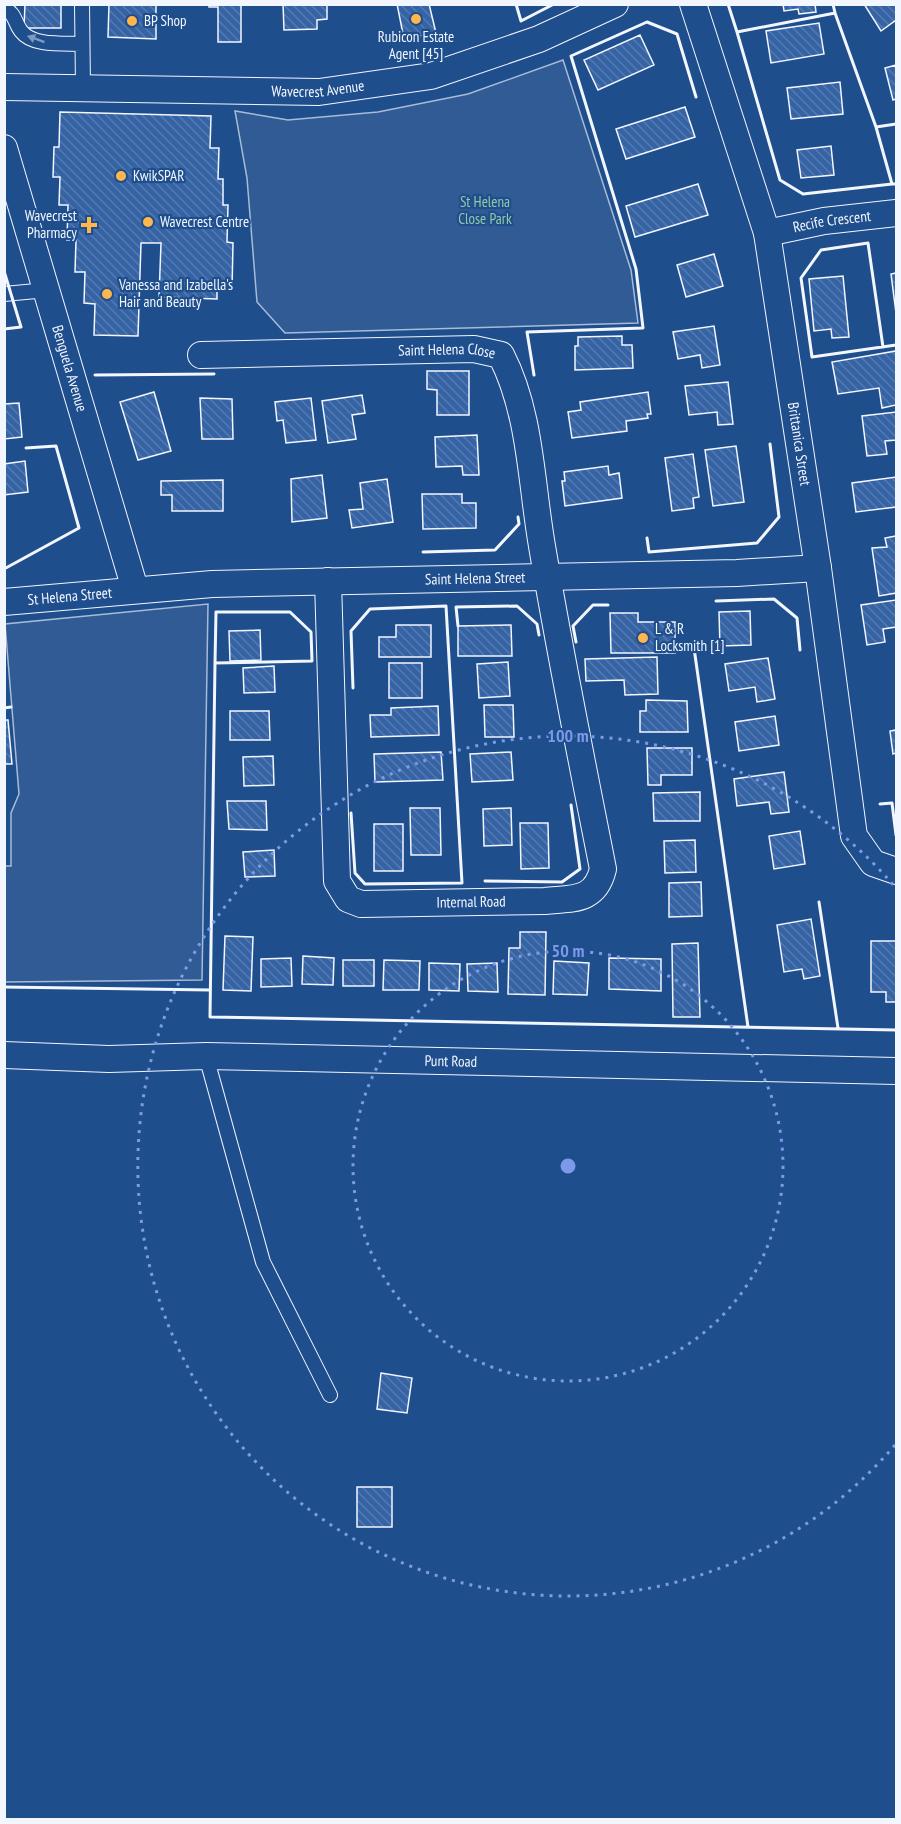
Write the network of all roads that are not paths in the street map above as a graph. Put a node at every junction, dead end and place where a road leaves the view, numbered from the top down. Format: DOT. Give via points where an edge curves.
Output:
graph roads {
  1 [pos="82,4"];
  2 [pos="615,4"];
  3 [pos="693,4"];
  4 [pos="4,8"];
  5 [pos="82,44"];
  6 [pos="4,87"];
  7 [pos="83,87"];
  8 [pos="4,148"];
  9 [pos="897,213"];
  10 [pos="767,233"];
  11 [pos="47,290"];
  12 [pos="4,294"];
  13 [pos="201,355"];
  14 [pos="818,568"];
  15 [pos="548,578"];
  16 [pos="328,581"];
  17 [pos="135,589"];
  18 [pos="4,602"];
  19 [pos="897,871"];
  20 [pos="4,1055"];
  21 [pos="206,1056"];
  22 [pos="897,1071"];
  23 [pos="330,1395"];
  1 -- 5 [label="lane"];
  2 -- 7 [label="street, Wavecrest Avenue" via="539,39 432,76 319,92"];
  3 -- 10 [label="street, Brittanica Street"];
  5 -- 4 [label="lane, one-way" via="41,42 30,37"];
  5 -- 7 [label="lane"];
  6 -- 7 [label="street, Wavecrest Avenue"];
  8 -- 11 [label="street, Benguela Avenue"];
  9 -- 10 [label="street, Recife Crescent" via="824,221"];
  10 -- 14 [label="street, Brittanica Street"];
  11 -- 12 [label="lane"];
  11 -- 17 [label="street, Benguela Avenue"];
  13 -- 15 [label="street, Saint Helena Close" via="474,349 501,355 514,380 522,416"];
  14 -- 15 [label="street, Saint Helena Street"];
  14 -- 19 [label="street, Brittanica Street" via="854,836 873,863"];
  15 -- 16 [label="street, Saint Helena Street"];
  15 -- 16 [label="street, Internal Road" via="603,869 600,882 588,894 545,901 361,904 348,899 337,881"];
  16 -- 17 [label="street, Saint Helena Street"];
  17 -- 18 [label="street, St Helena Street"];
  20 -- 21 [label="street, Punt Road" via="109,1059"];
  21 -- 22 [label="street, Punt Road"];
  21 -- 23 [label="lane" via="263,1262"];
}
